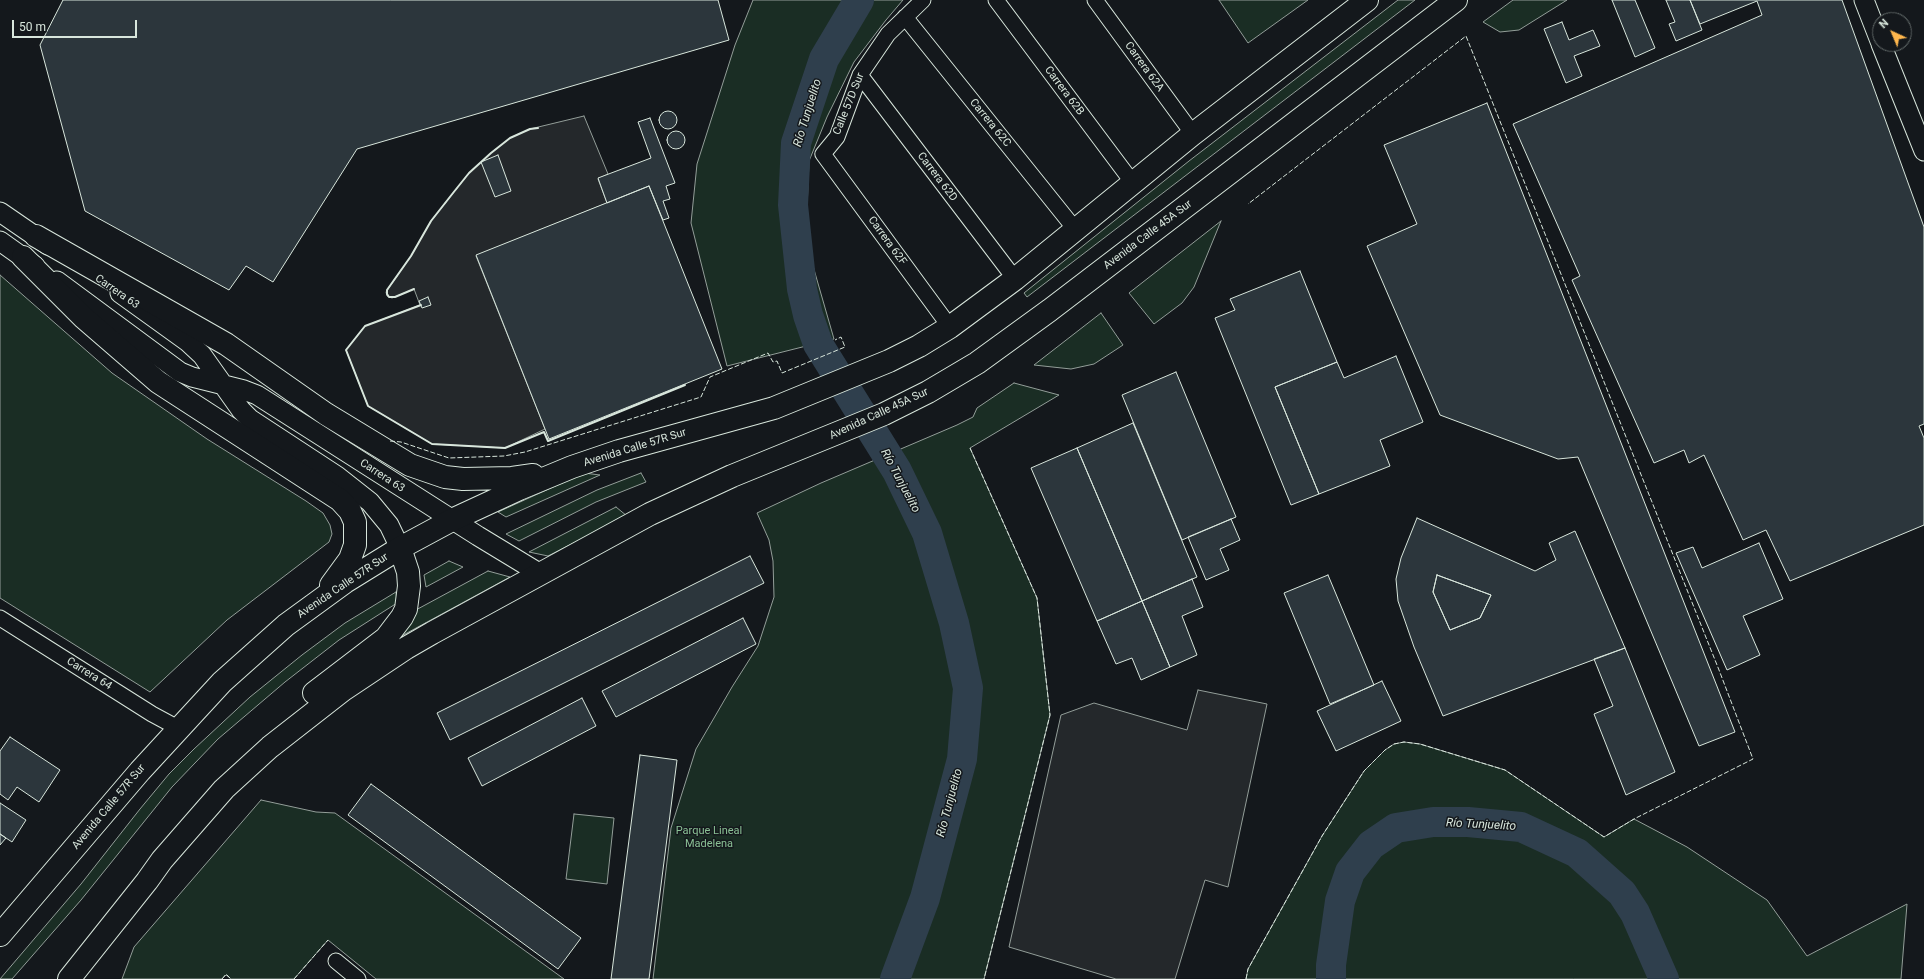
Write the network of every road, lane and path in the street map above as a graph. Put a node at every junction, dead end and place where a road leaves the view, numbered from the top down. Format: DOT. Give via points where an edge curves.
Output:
graph roads {
  1 [pos="923,0"];
  2 [pos="996,0"];
  3 [pos="1095,0"];
  4 [pos="1367,0"];
  5 [pos="1456,0"];
  6 [pos="1864,0"];
  7 [pos="904,17"];
  8 [pos="1872,20"];
  9 [pos="1884,52"];
  10 [pos="860,75"];
  11 [pos="1193,134"];
  12 [pos="1924,151"];
  13 [pos="823,154"];
  14 [pos="1132,183"];
  15 [pos="0,212"];
  16 [pos="1075,229"];
  17 [pos="36,236"];
  18 [pos="0,241"];
  19 [pos="23,257"];
  20 [pos="1015,279"];
  21 [pos="950,326"];
  22 [pos="223,385"];
  23 [pos="567,469"];
  24 [pos="452,520"];
  25 [pos="400,548"];
  26 [pos="539,573"];
  27 [pos="308,608"];
  28 [pos="0,618"];
  29 [pos="178,728"];
  30 [pos="147,882"];
  31 [pos="0,935"];
  32 [pos="336,961"];
  33 [pos="69,979"];
  34 [pos="358,979"];
  1 -- 7 [label="street, Calle 57D Sur"];
  2 -- 14 [label="street, Carrera 62B"];
  3 -- 11 [label="street, Carrera 62A"];
  4 -- 11 [label="highway"];
  5 -- 26 [label="highway, Avenida Calle 45A Sur" via="977,363 884,414 732,476 664,507"];
  6 -- 8 [label="street"];
  7 -- 10 [label="street, Calle 57D Sur" via="888,34"];
  7 -- 16 [label="street, Carrera 62C"];
  9 -- 12 [label="street"];
  10 -- 13 [label="street, Calle 57D Sur" via="837,136"];
  10 -- 20 [label="street, Carrera 62D"];
  11 -- 14 [label="highway"];
  13 -- 21 [label="street, Carrera 62F"];
  14 -- 16 [label="highway"];
  15 -- 17 [label="street, Carrera 63"];
  16 -- 20 [label="highway"];
  17 -- 22 [label="street, Carrera 63" via="188,342 202,355"];
  17 -- 23 [label="highway" via="226,344 326,414 410,465 445,477 463,479 512,478"];
  18 -- 19 [label="street, Carrera 63"];
  19 -- 22 [label="street, Carrera 63" via="180,372 192,378"];
  19 -- 27 [label="highway" via="84,318 158,382 327,490 350,511 356,533 350,559 332,584"];
  20 -- 21 [label="highway"];
  21 -- 23 [label="highway, Avenida Calle 57R Sur" via="919,346 795,400 619,451"];
  22 -- 24 [label="street, Carrera 63" via="244,390 269,402"];
  22 -- 25 [label="street, Carrera 63" via="240,410 250,419 342,479 370,502 389,525"];
  23 -- 24 [label="highway, Avenida Calle 57R Sur"];
  24 -- 25 [label="highway, Avenida Calle 57R Sur"];
  24 -- 26 [label="street, Carrera 63"];
  25 -- 27 [label="highway, Avenida Calle 57R Sur"];
  25 -- 30 [label="highway" via="408,572 408,598 406,609 395,628 275,723 205,787 177,824"];
  26 -- 30 [label="highway" via="408,646 307,717 224,789 162,860"];
  27 -- 29 [label="highway, Avenida Calle 57R Sur" via="222,682"];
  28 -- 29 [label="street, Carrera 64"];
  29 -- 31 [label="highway, Avenida Calle 57R Sur"];
  30 -- 33 [label="highway"];
  32 -- 34 [label="street"];
}
